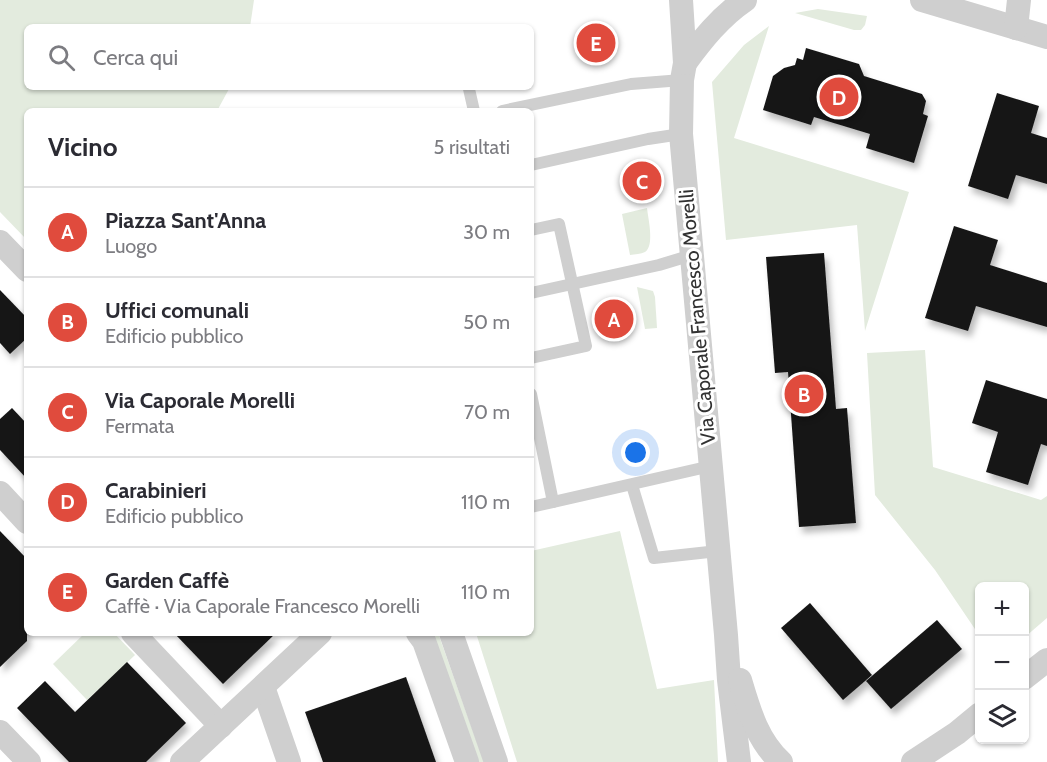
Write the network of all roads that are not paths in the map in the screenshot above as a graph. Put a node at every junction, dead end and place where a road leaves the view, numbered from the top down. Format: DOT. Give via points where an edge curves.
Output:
graph roads {
  1 [pos="681,0"];
  2 [pos="745,0"];
  3 [pos="922,0"];
  4 [pos="1019,0"];
  5 [pos="1016,28"];
  6 [pos="1047,37"];
  7 [pos="683,72"];
  8 [pos="470,90"];
  9 [pos="473,108"];
  10 [pos="516,108"];
  11 [pos="681,134"];
  12 [pos="534,164"];
  13 [pos="534,229"];
  14 [pos="0,242"];
  15 [pos="692,255"];
  16 [pos="24,267"];
  17 [pos="572,284"];
  18 [pos="534,292"];
  19 [pos="534,356"];
  20 [pos="534,409"];
  21 [pos="711,466"];
  22 [pos="632,485"];
  23 [pos="0,493"];
  24 [pos="553,502"];
  25 [pos="534,506"];
  26 [pos="24,519"];
  27 [pos="718,551"];
  28 [pos="726,635"];
  29 [pos="136,636"];
  30 [pos="317,636"];
  31 [pos="420,636"];
  32 [pos="452,636"];
  33 [pos="1047,660"];
  34 [pos="1029,674"];
  35 [pos="262,687"];
  36 [pos="975,718"];
  37 [pos="221,726"];
  38 [pos="0,732"];
  39 [pos="957,733"];
  40 [pos="28,762"];
  41 [pos="182,762"];
  42 [pos="289,762"];
  43 [pos="467,762"];
  44 [pos="496,762"];
  45 [pos="739,762"];
  46 [pos="781,762"];
  47 [pos="913,762"];
  48 [pos="929,762"];
  1 -- 7 [label="street, Via Caporale Francesco Morelli"];
  2 -- 7 [label="street" via="704,37"];
  3 -- 5 [label="street"];
  4 -- 5 [label="street"];
  5 -- 6 [label="street"];
  7 -- 10 [label="lane"];
  7 -- 11 [label="street, Via Caporale Francesco Morelli"];
  8 -- 9 [label="lane"];
  11 -- 12 [label="lane"];
  11 -- 15 [label="street, Via Caporale Francesco Morelli"];
  13 -- 17 [label="lane" via="559,224"];
  14 -- 16 [label="street"];
  15 -- 17 [label="lane"];
  15 -- 21 [label="street, Via Caporale Francesco Morelli"];
  17 -- 18 [label="lane"];
  17 -- 19 [label="lane" via="586,346"];
  20 -- 24 [label="lane"];
  21 -- 22 [label="lane"];
  21 -- 27 [label="street, Via Caporale Francesco Morelli"];
  22 -- 24 [label="lane"];
  22 -- 27 [label="lane" via="654,558"];
  23 -- 26 [label="street"];
  24 -- 25 [label="lane"];
  27 -- 28 [label="street, Via Caporale Francesco Morelli"];
  28 -- 45 [label="street"];
  28 -- 46 [label="street" via="754,724"];
  29 -- 37 [label="street"];
  30 -- 35 [label="street"];
  31 -- 43 [label="street"];
  32 -- 44 [label="street"];
  33 -- 34 [label="street"];
  35 -- 37 [label="street"];
  35 -- 42 [label="street"];
  36 -- 39 [label="street"];
  37 -- 41 [label="street"];
  38 -- 40 [label="street"];
  39 -- 47 [label="street"];
  39 -- 48 [label="street"];
}
